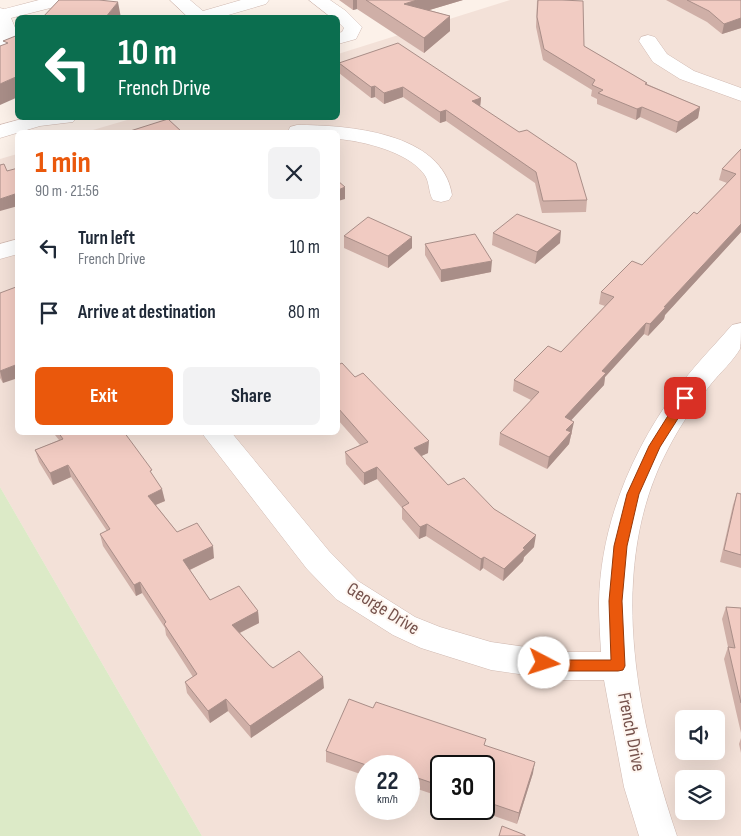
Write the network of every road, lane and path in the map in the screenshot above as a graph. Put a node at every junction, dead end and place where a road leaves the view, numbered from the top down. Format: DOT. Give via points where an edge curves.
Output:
graph roads {
  1 [pos="60,0"];
  2 [pos="179,0"];
  3 [pos="260,0"];
  4 [pos="318,0"];
  5 [pos="1,14"];
  6 [pos="198,15"];
  7 [pos="208,15"];
  8 [pos="340,15"];
  9 [pos="340,15"];
  10 [pos="340,38"];
  11 [pos="648,41"];
  12 [pos="0,48"];
  13 [pos="741,95"];
  14 [pos="38,120"];
  15 [pos="297,127"];
  16 [pos="317,130"];
  17 [pos="0,132"];
  18 [pos="340,133"];
  19 [pos="441,194"];
  20 [pos="15,247"];
  21 [pos="0,252"];
  22 [pos="741,331"];
  23 [pos="218,435"];
  24 [pos="618,666"];
  25 [pos="658,836"];
  1 -- 5 [label="street"];
  2 -- 6 [label="street"];
  3 -- 7 [label="street"];
  4 -- 8 [label="street"];
  5 -- 12 [label="street" via="7,30 6,43"];
  9 -- 10 [label="street" via="353,27 350,35"];
  11 -- 13 [label="street" via="660,58 687,75"];
  14 -- 17 [label="street"];
  15 -- 16 [label="street"];
  18 -- 19 [label="street" via="388,142 413,154 434,171"];
  20 -- 21 [label="street"];
  22 -- 24 [label="street, French Drive" via="685,398 654,446 633,494 621,546 615,601"];
  23 -- 24 [label="street, George Drive" via="318,560 347,590 404,626 491,656 562,666"];
  24 -- 25 [label="street, French Drive" via="642,787"];
}
